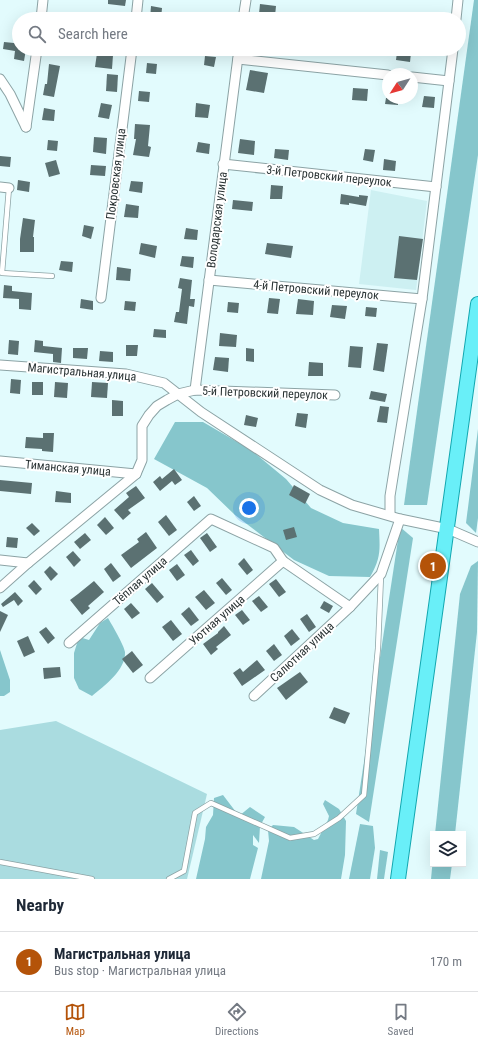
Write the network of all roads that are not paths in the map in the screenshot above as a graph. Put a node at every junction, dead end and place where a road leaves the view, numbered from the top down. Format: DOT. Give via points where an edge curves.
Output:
graph roads {
  1 [pos="43,0"];
  2 [pos="138,0"];
  3 [pos="246,0"];
  4 [pos="458,0"];
  5 [pos="42,12"];
  6 [pos="137,12"];
  7 [pos="244,12"];
  8 [pos="457,12"];
  9 [pos="36,56"];
  10 [pos="131,56"];
  11 [pos="238,56"];
  12 [pos="452,56"];
  13 [pos="238,59"];
  14 [pos="382,74"];
  15 [pos="418,78"];
  16 [pos="0,79"];
  17 [pos="449,81"];
  18 [pos="223,164"];
  19 [pos="436,187"];
  20 [pos="5,188"];
  21 [pos="52,276"];
  22 [pos="209,280"];
  23 [pos="101,298"];
  24 [pos="422,299"];
  25 [pos="478,304"];
  26 [pos="0,365"];
  27 [pos="196,390"];
  28 [pos="178,394"];
  29 [pos="334,395"];
  30 [pos="0,462"];
  31 [pos="136,474"];
  32 [pos="390,515"];
  33 [pos="400,519"];
  34 [pos="448,529"];
  35 [pos="478,542"];
  36 [pos="0,560"];
  37 [pos="283,562"];
  38 [pos="28,563"];
  39 [pos="381,574"];
  40 [pos="0,588"];
  41 [pos="350,607"];
  42 [pos="69,643"];
  43 [pos="150,678"];
  44 [pos="254,696"];
  45 [pos="0,862"];
  46 [pos="92,879"];
  47 [pos="169,879"];
  48 [pos="398,879"];
  1 -- 5 [label="street"];
  2 -- 6 [label="street"];
  3 -- 7 [label="street"];
  4 -- 8 [label="street"];
  9 -- 16 [label="street" via="26,127"];
  10 -- 23 [label="street, Покровская улица"];
  11 -- 13 [label="street, Володарская улица"];
  12 -- 17 [label="street"];
  13 -- 14 [label="street"];
  13 -- 18 [label="street, Володарская улица"];
  15 -- 17 [label="street"];
  17 -- 19 [label="street"];
  18 -- 19 [label="street, 3-й Петровский переулок"];
  18 -- 22 [label="street, Володарская улица"];
  19 -- 24 [label="street"];
  20 -- 21 [label="lane" via="2,273"];
  22 -- 24 [label="street, 4-й Петровский переулок"];
  22 -- 27 [label="street, Володарская улица"];
  24 -- 32 [label="street" via="390,496"];
  25 -- 34 [label="main road"];
  26 -- 28 [label="street, Магистральная улица" via="126,374 164,383"];
  27 -- 28 [label="street, 5-й Петровский переулок"];
  27 -- 29 [label="street, 5-й Петровский переулок"];
  28 -- 31 [label="street, 5-й Петровский переулок" via="157,406 142,426 142,460"];
  28 -- 32 [label="street, Магистральная улица" via="201,412 320,490 352,505"];
  30 -- 31 [label="street, Тиманская улица"];
  31 -- 38 [label="street"];
  32 -- 33 [label="street, Магистральная улица"];
  33 -- 34 [label="street, Магистральная улица"];
  33 -- 39 [label="street"];
  34 -- 35 [label="street, Магистральная улица"];
  34 -- 48 [label="main road"];
  36 -- 38 [label="street"];
  37 -- 41 [label="street"];
  37 -- 42 [label="street, Тёплая улица" via="274,548 211,519"];
  37 -- 43 [label="street, Уютная улица"];
  38 -- 40 [label="street"];
  39 -- 41 [label="street, Салютная улица"];
  39 -- 47 [label="lane" via="378,648 364,795 339,818 314,834 290,838 211,803 195,813 184,871"];
  41 -- 44 [label="street, Салютная улица"];
  45 -- 46 [label="lane"];
}
